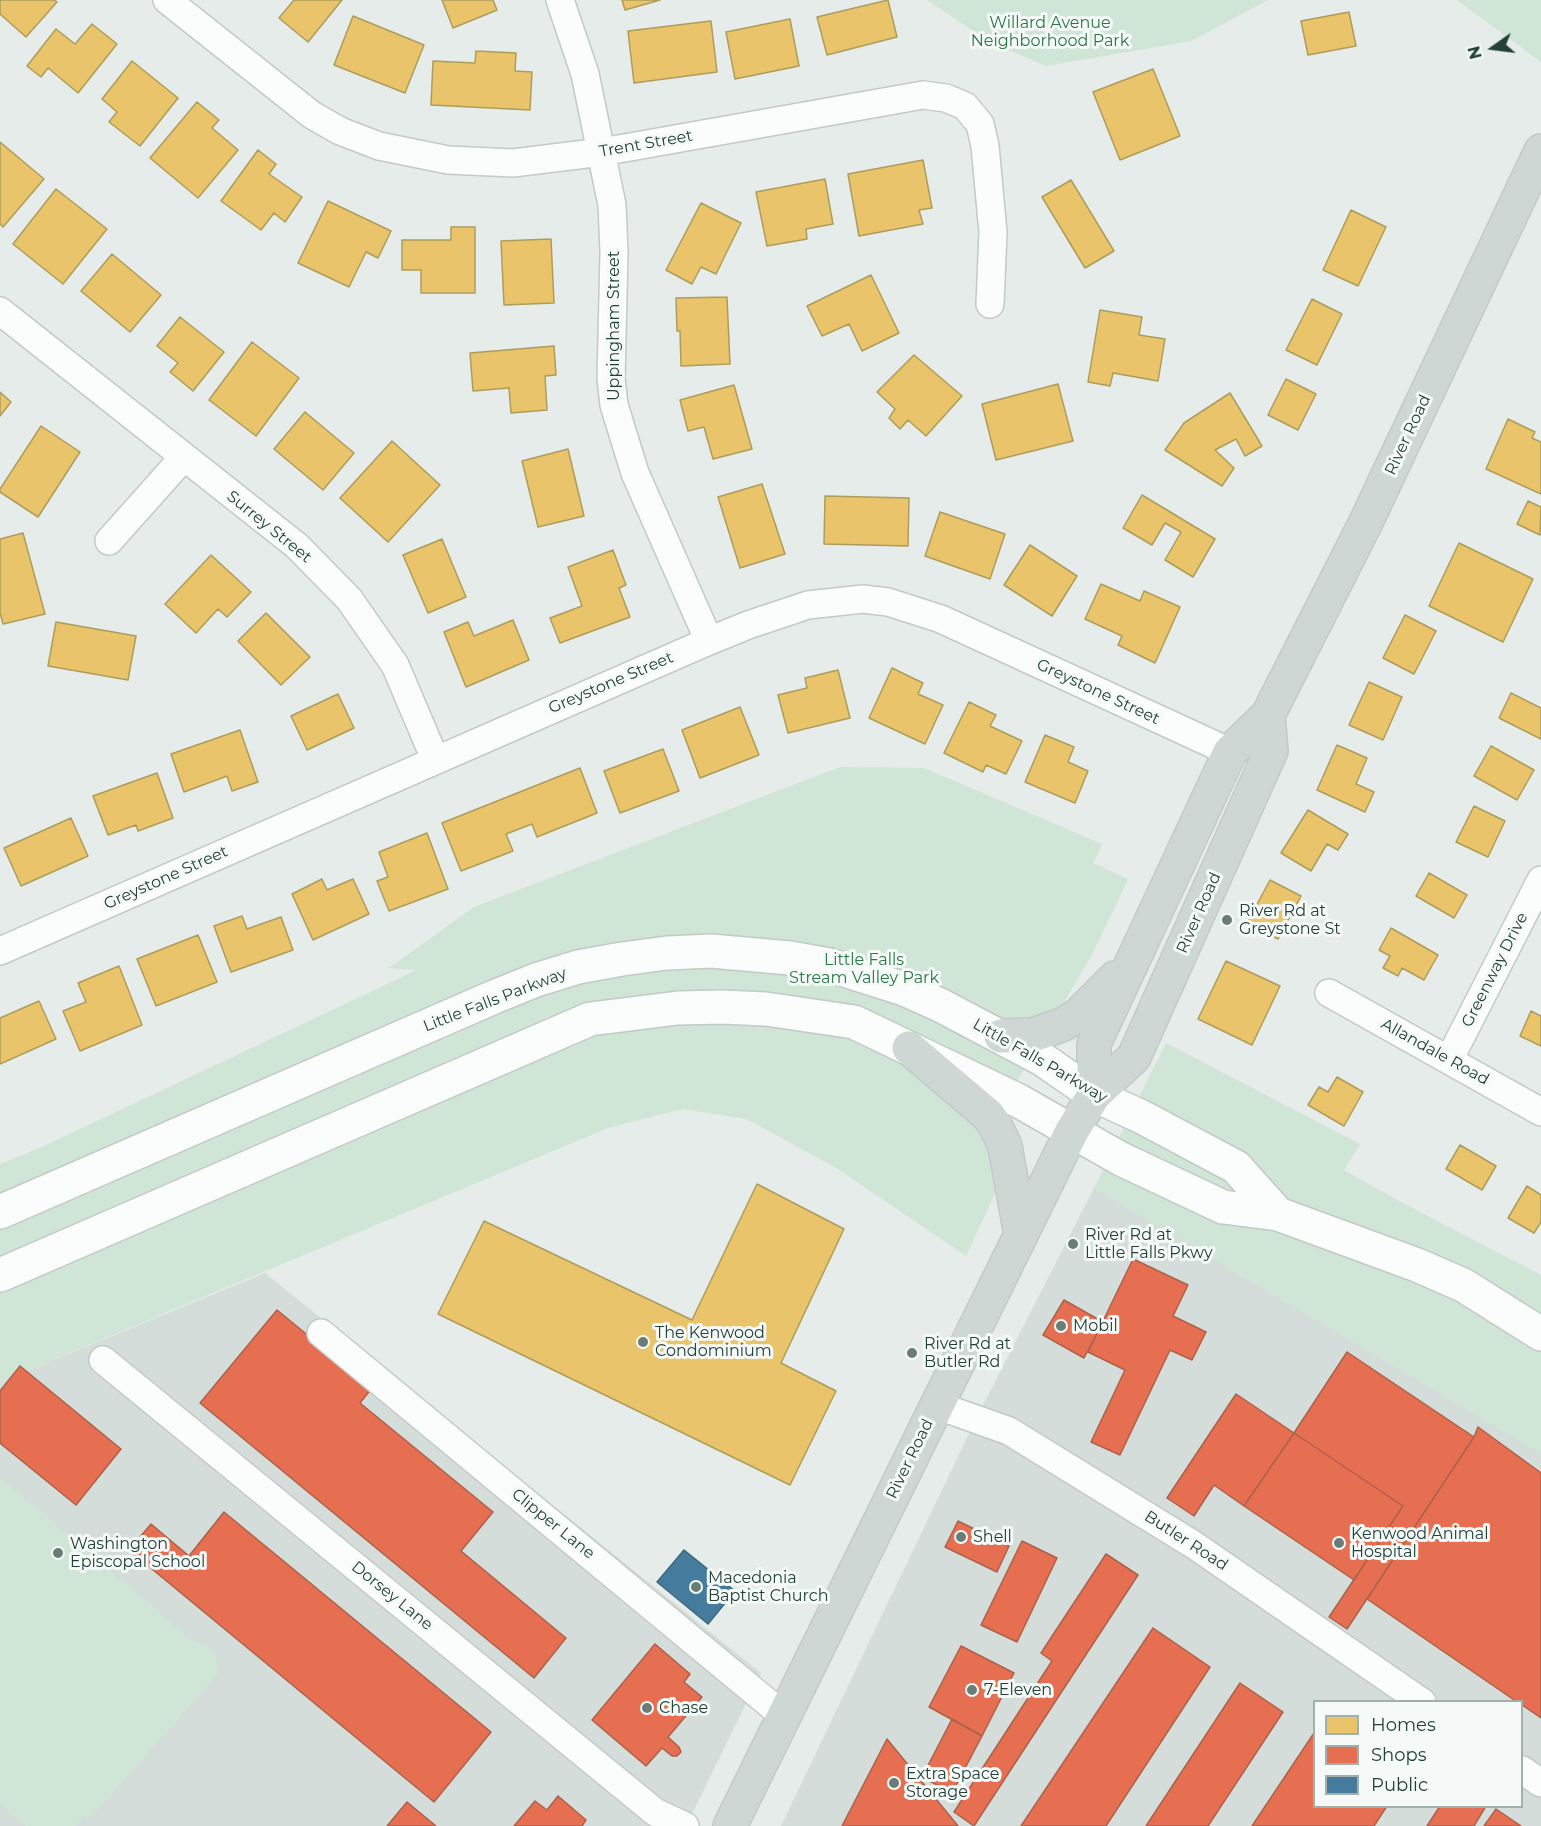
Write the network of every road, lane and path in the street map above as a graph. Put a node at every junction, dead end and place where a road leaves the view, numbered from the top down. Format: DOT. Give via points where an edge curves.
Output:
graph roads {
  1 [pos="167,0"];
  2 [pos="560,0"];
  3 [pos="1541,151"];
  4 [pos="602,152"];
  5 [pos="1533,188"];
  6 [pos="990,304"];
  7 [pos="0,312"];
  8 [pos="183,458"];
  9 [pos="110,541"];
  10 [pos="709,641"];
  11 [pos="1268,716"];
  12 [pos="1230,752"];
  13 [pos="435,759"];
  14 [pos="1541,880"];
  15 [pos="1205,900"];
  16 [pos="0,951"];
  17 [pos="1135,957"];
  18 [pos="1329,993"];
  19 [pos="1002,1036"];
  20 [pos="909,1048"];
  21 [pos="1449,1060"];
  22 [pos="1094,1095"];
  23 [pos="1541,1112"];
  24 [pos="1072,1131"];
  25 [pos="0,1212"];
  26 [pos="1278,1214"];
  27 [pos="1021,1235"];
  28 [pos="0,1275"];
  29 [pos="321,1333"];
  30 [pos="1541,1334"];
  31 [pos="104,1360"];
  32 [pos="936,1405"];
  33 [pos="1421,1700"];
  34 [pos="784,1716"];
  35 [pos="1523,1771"];
  36 [pos="1541,1783"];
  37 [pos="685,1826"];
  38 [pos="730,1826"];
  1 -- 4 [label="street, Trent Street" via="312,115 379,146 448,160 513,163"];
  2 -- 4 [label="street, Uppingham Street" via="585,74"];
  3 -- 5 [label="main road, River Road"];
  4 -- 6 [label="street, Trent Street" via="923,95 946,98 965,106 980,124 985,146 993,232"];
  4 -- 10 [label="street, Uppingham Street" via="612,205 614,405 635,473"];
  5 -- 11 [label="main road, River Road"];
  7 -- 8 [label="street, Surrey Street"];
  8 -- 9 [label="street"];
  8 -- 13 [label="street, Surrey Street" via="297,546 349,599 395,665"];
  10 -- 12 [label="street, Greystone Street" via="808,605 863,599 888,602 941,619"];
  10 -- 13 [label="street, Greystone Street"];
  11 -- 12 [label="main road, River Road"];
  11 -- 15 [label="main road, River Road" via="1271,751"];
  12 -- 15 [label="main road" via="1244,780 1208,862"];
  12 -- 17 [label="main road, River Road"];
  13 -- 16 [label="street, Greystone Street"];
  14 -- 21 [label="street, Greenway Drive"];
  15 -- 22 [label="main road, River Road" via="1134,1057"];
  17 -- 19 [label="main road" via="1092,1002 1064,1024 1033,1035"];
  17 -- 22 [label="main road, River Road" via="1094,1044"];
  18 -- 21 [label="street, Allandale Road"];
  19 -- 22 [label="main road, Little Falls Parkway"];
  19 -- 25 [label="main road, Little Falls Parkway" via="904,989 829,965 711,951 622,959 557,974 494,997"];
  20 -- 24 [label="main road, Little Falls Parkway"];
  20 -- 27 [label="main road" via="995,1125 1005,1146"];
  20 -- 28 [label="main road, Little Falls Parkway" via="854,1022 766,1009 678,1008 590,1019"];
  21 -- 23 [label="street, Allandale Road"];
  22 -- 24 [label="main road, River Road"];
  22 -- 26 [label="main road, Little Falls Parkway" via="1236,1167"];
  24 -- 26 [label="main road, Little Falls Parkway" via="1223,1207"];
  24 -- 27 [label="main road, River Road"];
  26 -- 30 [label="main road, Little Falls Parkway" via="1463,1285"];
  27 -- 32 [label="main road, River Road"];
  29 -- 34 [label="street, Clipper Lane"];
  31 -- 37 [label="street, Dorsey Lane" via="655,1812"];
  32 -- 33 [label="street, Butler Road" via="1016,1435 1194,1545"];
  32 -- 34 [label="main road, River Road"];
  34 -- 38 [label="main road, River Road"];
  35 -- 36 [label="street"];
}
